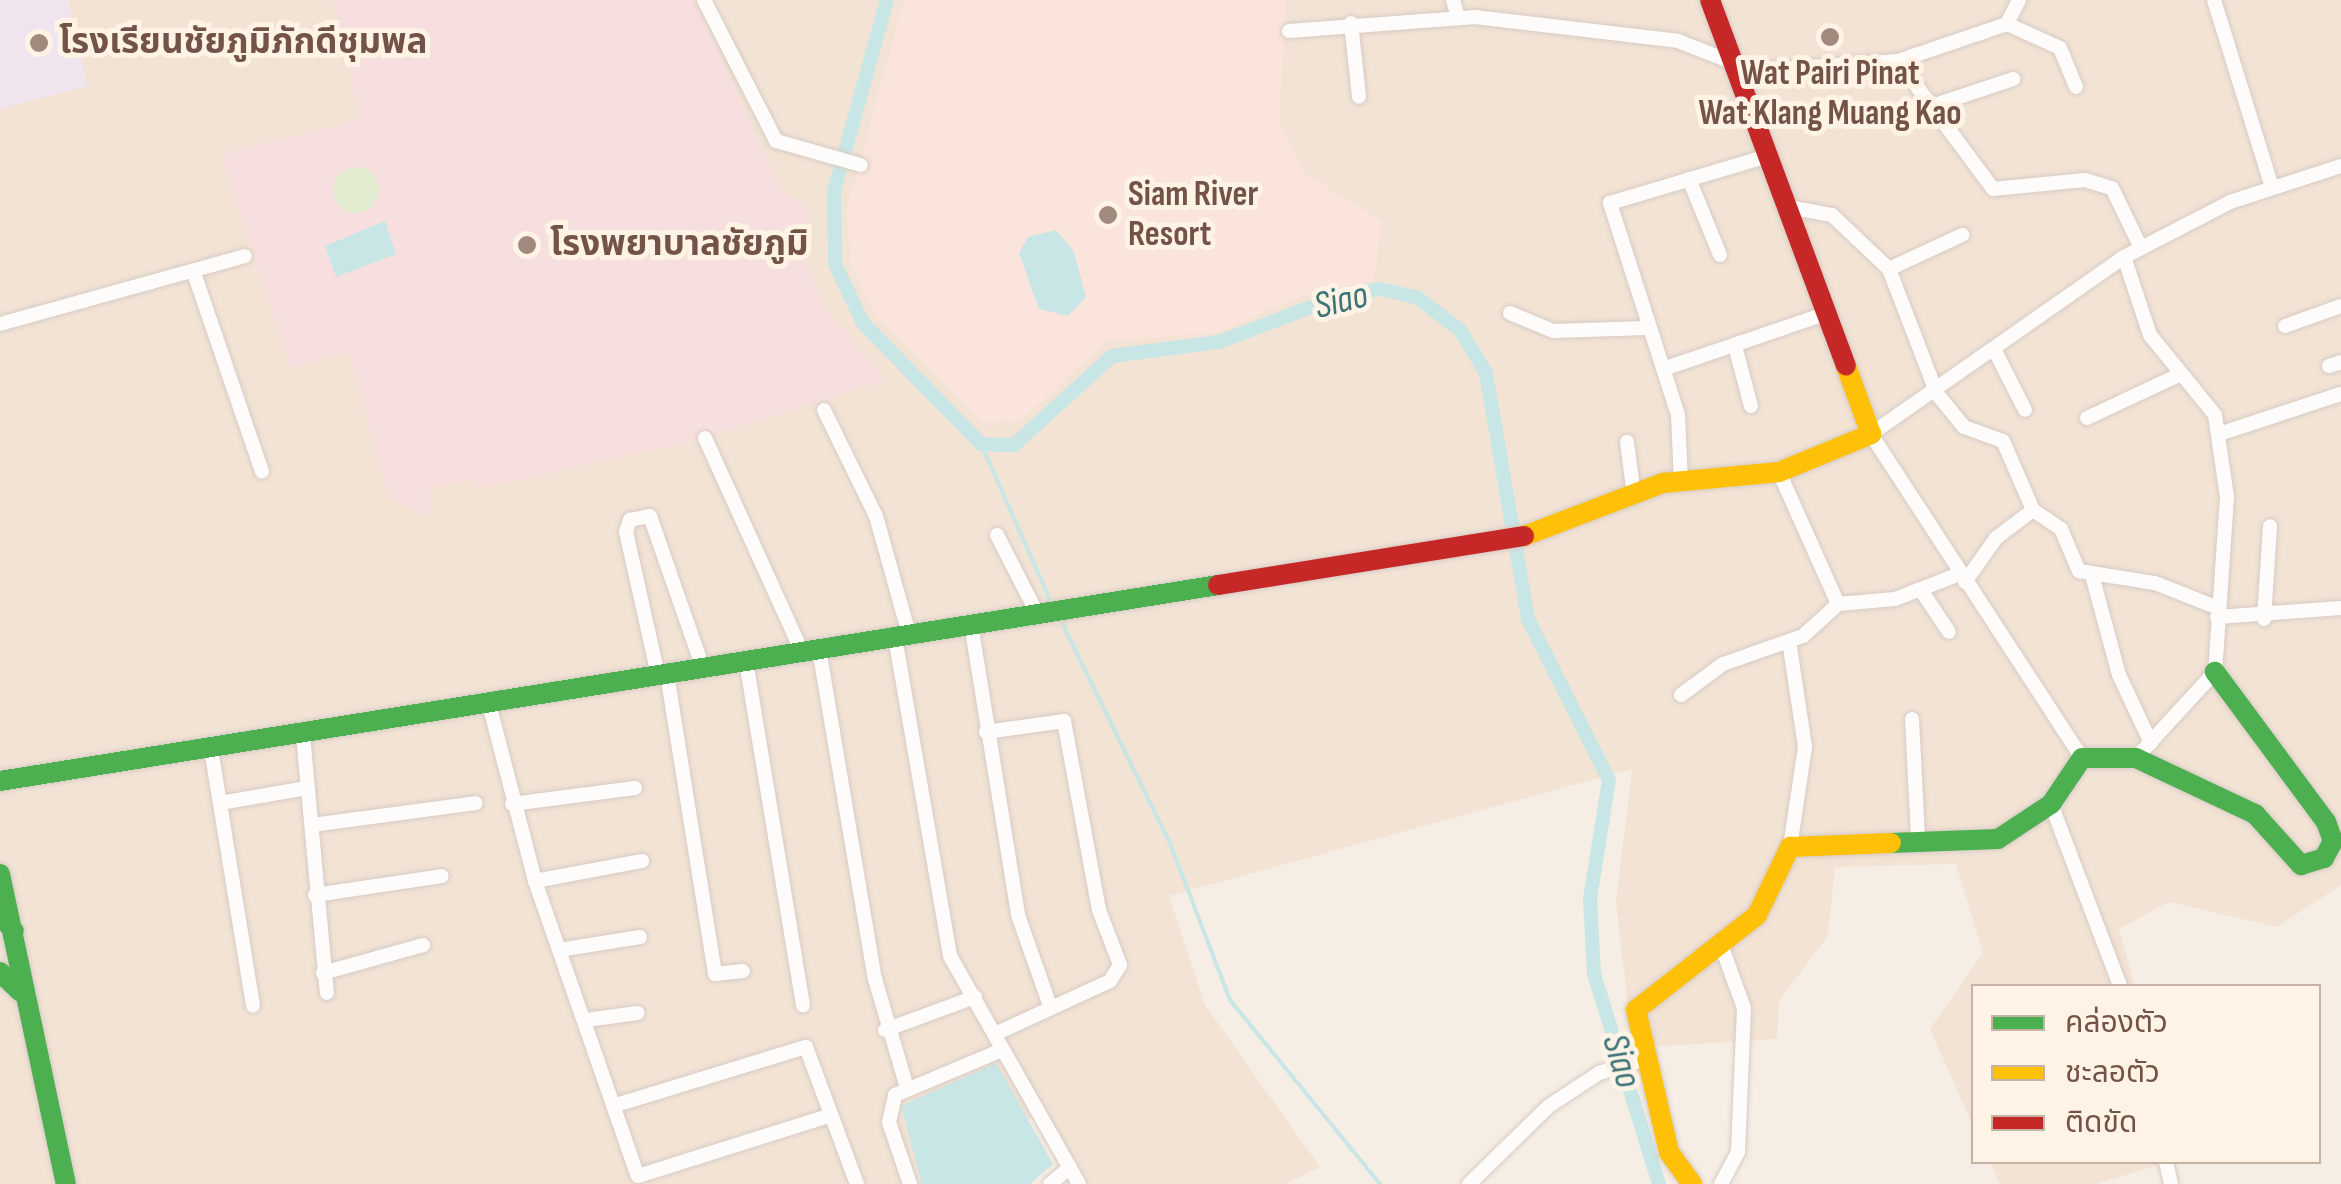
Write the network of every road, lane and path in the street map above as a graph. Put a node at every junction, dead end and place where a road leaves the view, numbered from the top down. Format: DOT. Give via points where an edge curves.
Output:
graph roads {
  1 [pos="704,0"];
  2 [pos="1453,0"];
  3 [pos="1710,0"];
  4 [pos="2020,0"];
  5 [pos="2214,0"];
  6 [pos="1458,18"];
  7 [pos="1351,23"];
  8 [pos="2007,24"];
  9 [pos="1290,32"];
  10 [pos="1898,61"];
  11 [pos="1734,65"];
  12 [pos="2013,79"];
  13 [pos="2076,88"];
  14 [pos="1358,97"];
  15 [pos="1929,107"];
  16 [pos="1764,156"];
  17 [pos="861,165"];
  18 [pos="2341,166"];
  19 [pos="1689,179"];
  20 [pos="2272,188"];
  21 [pos="1782,206"];
  22 [pos="1962,235"];
  23 [pos="2141,248"];
  24 [pos="1720,254"];
  25 [pos="245,256"];
  26 [pos="2124,257"];
  27 [pos="1889,269"];
  28 [pos="194,273"];
  29 [pos="2341,306"];
  30 [pos="1510,313"];
  31 [pos="1822,315"];
  32 [pos="0,324"];
  33 [pos="2285,326"];
  34 [pos="1648,328"];
  35 [pos="1735,346"];
  36 [pos="1995,351"];
  37 [pos="1666,368"];
  38 [pos="2181,374"];
  39 [pos="1937,394"];
  40 [pos="2341,394"];
  41 [pos="1751,406"];
  42 [pos="824,410"];
  43 [pos="2025,410"];
  44 [pos="2087,418"];
  45 [pos="1870,434"];
  46 [pos="2219,434"];
  47 [pos="705,438"];
  48 [pos="1627,442"];
  49 [pos="262,472"];
  50 [pos="1779,472"];
  51 [pos="1681,481"];
  52 [pos="1634,496"];
  53 [pos="2033,510"];
  54 [pos="2270,526"];
  55 [pos="997,535"];
  56 [pos="2092,574"];
  57 [pos="1961,578"];
  58 [pos="1921,590"];
  59 [pos="1838,604"];
  60 [pos="2341,608"];
  61 [pos="1041,612"];
  62 [pos="2217,612"];
  63 [pos="2264,619"];
  64 [pos="970,624"];
  65 [pos="1949,632"];
  66 [pos="902,635"];
  67 [pos="1789,641"];
  68 [pos="810,650"];
  69 [pos="746,661"];
  70 [pos="703,668"];
  71 [pos="2215,672"];
  72 [pos="662,675"];
  73 [pos="1681,695"];
  74 [pos="488,704"];
  75 [pos="1912,718"];
  76 [pos="986,732"];
  77 [pos="304,735"];
  78 [pos="2151,743"];
  79 [pos="212,749"];
  80 [pos="2082,758"];
  81 [pos="2136,758"];
  82 [pos="0,781"];
  83 [pos="307,788"];
  84 [pos="635,788"];
  85 [pos="220,803"];
  86 [pos="476,803"];
  87 [pos="512,804"];
  88 [pos="2051,804"];
  89 [pos="312,825"];
  90 [pos="1918,838"];
  91 [pos="1790,847"];
  92 [pos="642,861"];
  93 [pos="0,874"];
  94 [pos="442,876"];
  95 [pos="535,881"];
  96 [pos="315,895"];
  97 [pos="0,915"];
  98 [pos="14,931"];
  99 [pos="640,937"];
  100 [pos="1720,942"];
  101 [pos="423,945"];
  102 [pos="559,950"];
  103 [pos="0,960"];
  104 [pos="743,971"];
  105 [pos="0,972"];
  106 [pos="323,973"];
  107 [pos="2119,984"];
  108 [pos="20,991"];
  109 [pos="327,993"];
  110 [pos="975,996"];
  111 [pos="803,1005"];
  112 [pos="253,1006"];
  113 [pos="1050,1006"];
  114 [pos="638,1014"];
  115 [pos="586,1020"];
  116 [pos="885,1030"];
  117 [pos="995,1034"];
  118 [pos="1002,1050"];
  119 [pos="1642,1060"];
  120 [pos="907,1088"];
  121 [pos="616,1105"];
  122 [pos="831,1115"];
  123 [pos="1070,1168"];
  124 [pos="66,1184"];
  125 [pos="857,1184"];
  126 [pos="910,1184"];
  127 [pos="1050,1184"];
  128 [pos="1079,1184"];
  129 [pos="1468,1184"];
  130 [pos="1692,1184"];
  131 [pos="1721,1184"];
  1 -- 17 [label="street" via="770,133 822,158"];
  2 -- 6 [label="street"];
  3 -- 11 [label="street"];
  4 -- 8 [label="street"];
  5 -- 20 [label="street"];
  6 -- 7 [label="street"];
  6 -- 11 [label="street" via="1678,41"];
  7 -- 9 [label="street"];
  7 -- 14 [label="street"];
  8 -- 10 [label="street"];
  8 -- 13 [label="street" via="2060,48"];
  10 -- 11 [label="street" via="1802,72"];
  10 -- 15 [label="street"];
  11 -- 16 [label="street"];
  12 -- 15 [label="street"];
  15 -- 23 [label="street" via="1993,189 2085,180 2112,188"];
  16 -- 19 [label="street"];
  16 -- 21 [label="street"];
  18 -- 20 [label="street"];
  19 -- 24 [label="street"];
  19 -- 34 [label="street" via="1610,203"];
  20 -- 23 [label="street"];
  21 -- 27 [label="street" via="1832,215"];
  21 -- 31 [label="street"];
  22 -- 27 [label="street"];
  23 -- 26 [label="street"];
  25 -- 28 [label="street"];
  26 -- 36 [label="street"];
  26 -- 38 [label="street" via="2150,336"];
  27 -- 39 [label="street"];
  28 -- 32 [label="street"];
  28 -- 49 [label="street"];
  29 -- 33 [label="street"];
  30 -- 34 [label="street" via="1553,331"];
  31 -- 35 [label="street"];
  31 -- 45 [label="street"];
  34 -- 37 [label="street"];
  35 -- 37 [label="street"];
  35 -- 41 [label="street"];
  36 -- 39 [label="street"];
  36 -- 43 [label="street"];
  37 -- 51 [label="street"];
  38 -- 44 [label="street"];
  38 -- 46 [label="street" via="2212,409"];
  39 -- 45 [label="street"];
  39 -- 53 [label="street" via="1964,428 2003,440"];
  40 -- 46 [label="street"];
  42 -- 66 [label="street" via="876,516"];
  45 -- 50 [label="street"];
  45 -- 57 [label="street"];
  46 -- 62 [label="street" via="2227,497"];
  47 -- 68 [label="street"];
  48 -- 52 [label="street"];
  50 -- 51 [label="street"];
  50 -- 59 [label="street"];
  51 -- 52 [label="street"];
  52 -- 61 [label="street" via="1542,533"];
  53 -- 56 [label="street" via="2054,520 2071,560"];
  53 -- 57 [label="street" via="1996,538"];
  54 -- 63 [label="street"];
  55 -- 61 [label="street"];
  56 -- 62 [label="street" via="2155,582"];
  56 -- 78 [label="street" via="2119,675"];
  57 -- 58 [label="street"];
  57 -- 80 [label="street"];
  58 -- 59 [label="street"];
  58 -- 65 [label="street"];
  59 -- 67 [label="street"];
  60 -- 63 [label="street"];
  61 -- 64 [label="street"];
  62 -- 63 [label="street"];
  62 -- 71 [label="street"];
  64 -- 66 [label="street"];
  64 -- 76 [label="street"];
  66 -- 68 [label="street"];
  66 -- 110 [label="street" via="943,922"];
  67 -- 73 [label="street" via="1723,664"];
  67 -- 91 [label="street" via="1805,747"];
  68 -- 69 [label="street"];
  68 -- 116 [label="street"];
  69 -- 70 [label="street"];
  69 -- 111 [label="street"];
  70 -- 72 [label="street"];
  70 -- 72 [label="street" via="650,516 630,520 626,532"];
  71 -- 78 [label="street"];
  71 -- 81 [label="street" via="2326,822 2333,841 2324,858 2301,864 2255,814"];
  72 -- 74 [label="street"];
  72 -- 104 [label="street" via="714,974"];
  74 -- 77 [label="street"];
  74 -- 87 [label="street"];
  75 -- 90 [label="street"];
  76 -- 113 [label="street" via="1024,943"];
  76 -- 113 [label="street" via="1059,719 1068,729 1099,910 1120,970"];
  77 -- 79 [label="street"];
  77 -- 83 [label="street"];
  78 -- 81 [label="street"];
  79 -- 82 [label="street"];
  79 -- 85 [label="street"];
  80 -- 81 [label="street"];
  80 -- 88 [label="street"];
  83 -- 85 [label="street"];
  83 -- 89 [label="street"];
  84 -- 87 [label="street"];
  85 -- 112 [label="street"];
  86 -- 89 [label="street"];
  87 -- 95 [label="street"];
  88 -- 90 [label="street" via="1998,840"];
  88 -- 107 [label="street"];
  89 -- 96 [label="street"];
  90 -- 91 [label="street"];
  91 -- 100 [label="street" via="1758,916"];
  92 -- 95 [label="street"];
  93 -- 98 [label="street"];
  94 -- 96 [label="street"];
  95 -- 102 [label="street"];
  96 -- 106 [label="street"];
  97 -- 98 [label="street"];
  98 -- 108 [label="street"];
  99 -- 102 [label="street"];
  100 -- 119 [label="street" via="1636,1010"];
  100 -- 131 [label="street" via="1744,1008 1738,1152"];
  101 -- 106 [label="street"];
  102 -- 115 [label="street"];
  103 -- 108 [label="street"];
  105 -- 108 [label="street"];
  106 -- 109 [label="street"];
  108 -- 124 [label="street"];
  110 -- 116 [label="street"];
  110 -- 117 [label="street"];
  113 -- 117 [label="street"];
  114 -- 115 [label="street"];
  115 -- 121 [label="street"];
  116 -- 120 [label="street"];
  117 -- 118 [label="street"];
  118 -- 120 [label="street"];
  118 -- 123 [label="street"];
  119 -- 129 [label="street" via="1600,1073 1549,1106"];
  119 -- 130 [label="street" via="1669,1152"];
  120 -- 126 [label="street" via="888,1112"];
  121 -- 122 [label="street" via="806,1046"];
  121 -- 122 [label="street" via="638,1176"];
  122 -- 125 [label="street"];
  123 -- 127 [label="street"];
  123 -- 128 [label="street"];
}
